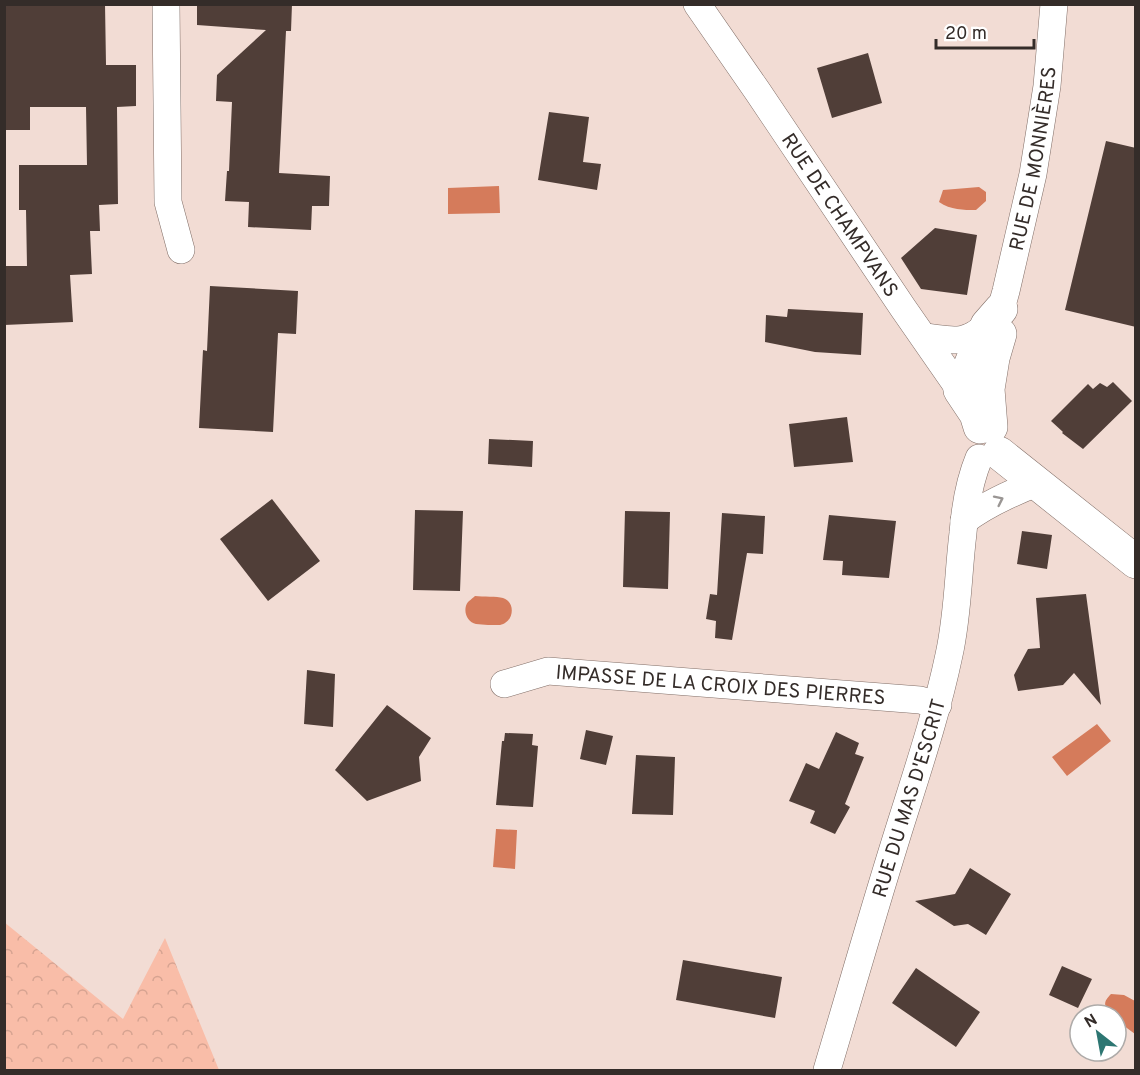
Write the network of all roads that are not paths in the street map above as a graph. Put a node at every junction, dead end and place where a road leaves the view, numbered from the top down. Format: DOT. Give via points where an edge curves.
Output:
graph roads {
  1 [pos="166,4"];
  2 [pos="696,4"];
  3 [pos="1054,4"];
  4 [pos="181,250"];
  5 [pos="994,317"];
  6 [pos="924,337"];
  7 [pos="960,390"];
  8 [pos="987,441"];
  9 [pos="1037,483"];
  10 [pos="964,521"];
  11 [pos="1136,562"];
  12 [pos="504,684"];
  13 [pos="938,705"];
  14 [pos="827,1071"];
  1 -- 4 [label="street" via="168,202"];
  2 -- 6 [label="street, RUE DE CHAMPVANS"];
  3 -- 5 [label="street, RUE DE MONNIÈRES" via="1047,86 1033,174 1006,291"];
  5 -- 6 [label="street" via="963,340"];
  5 -- 7 [label="street, RUE DE MONNIÈRES"];
  5 -- 8 [label="street, RUE DE MONNIÈRES" via="1002,329 988,389"];
  6 -- 7 [label="street, RUE DE CHAMPVANS"];
  7 -- 8 [label="street, RUE DE CHAMPVANS"];
  8 -- 9 [label="street, RUE DE CHAMPVANS"];
  8 -- 10 [label="street, RUE DU MAS D'ESCRIT" via="975,468"];
  10 -- 9 [label="street, one-way" via="976,511"];
  9 -- 11 [label="street, RUE DE CHAMPVANS"];
  10 -- 13 [label="street, RUE DU MAS D'ESCRIT" via="956,618"];
  12 -- 13 [label="street, IMPASSE DE LA CROIX DES PIERRES" via="548,671 920,700"];
  13 -- 14 [label="street, RUE DU MAS D'ESCRIT"];
}
